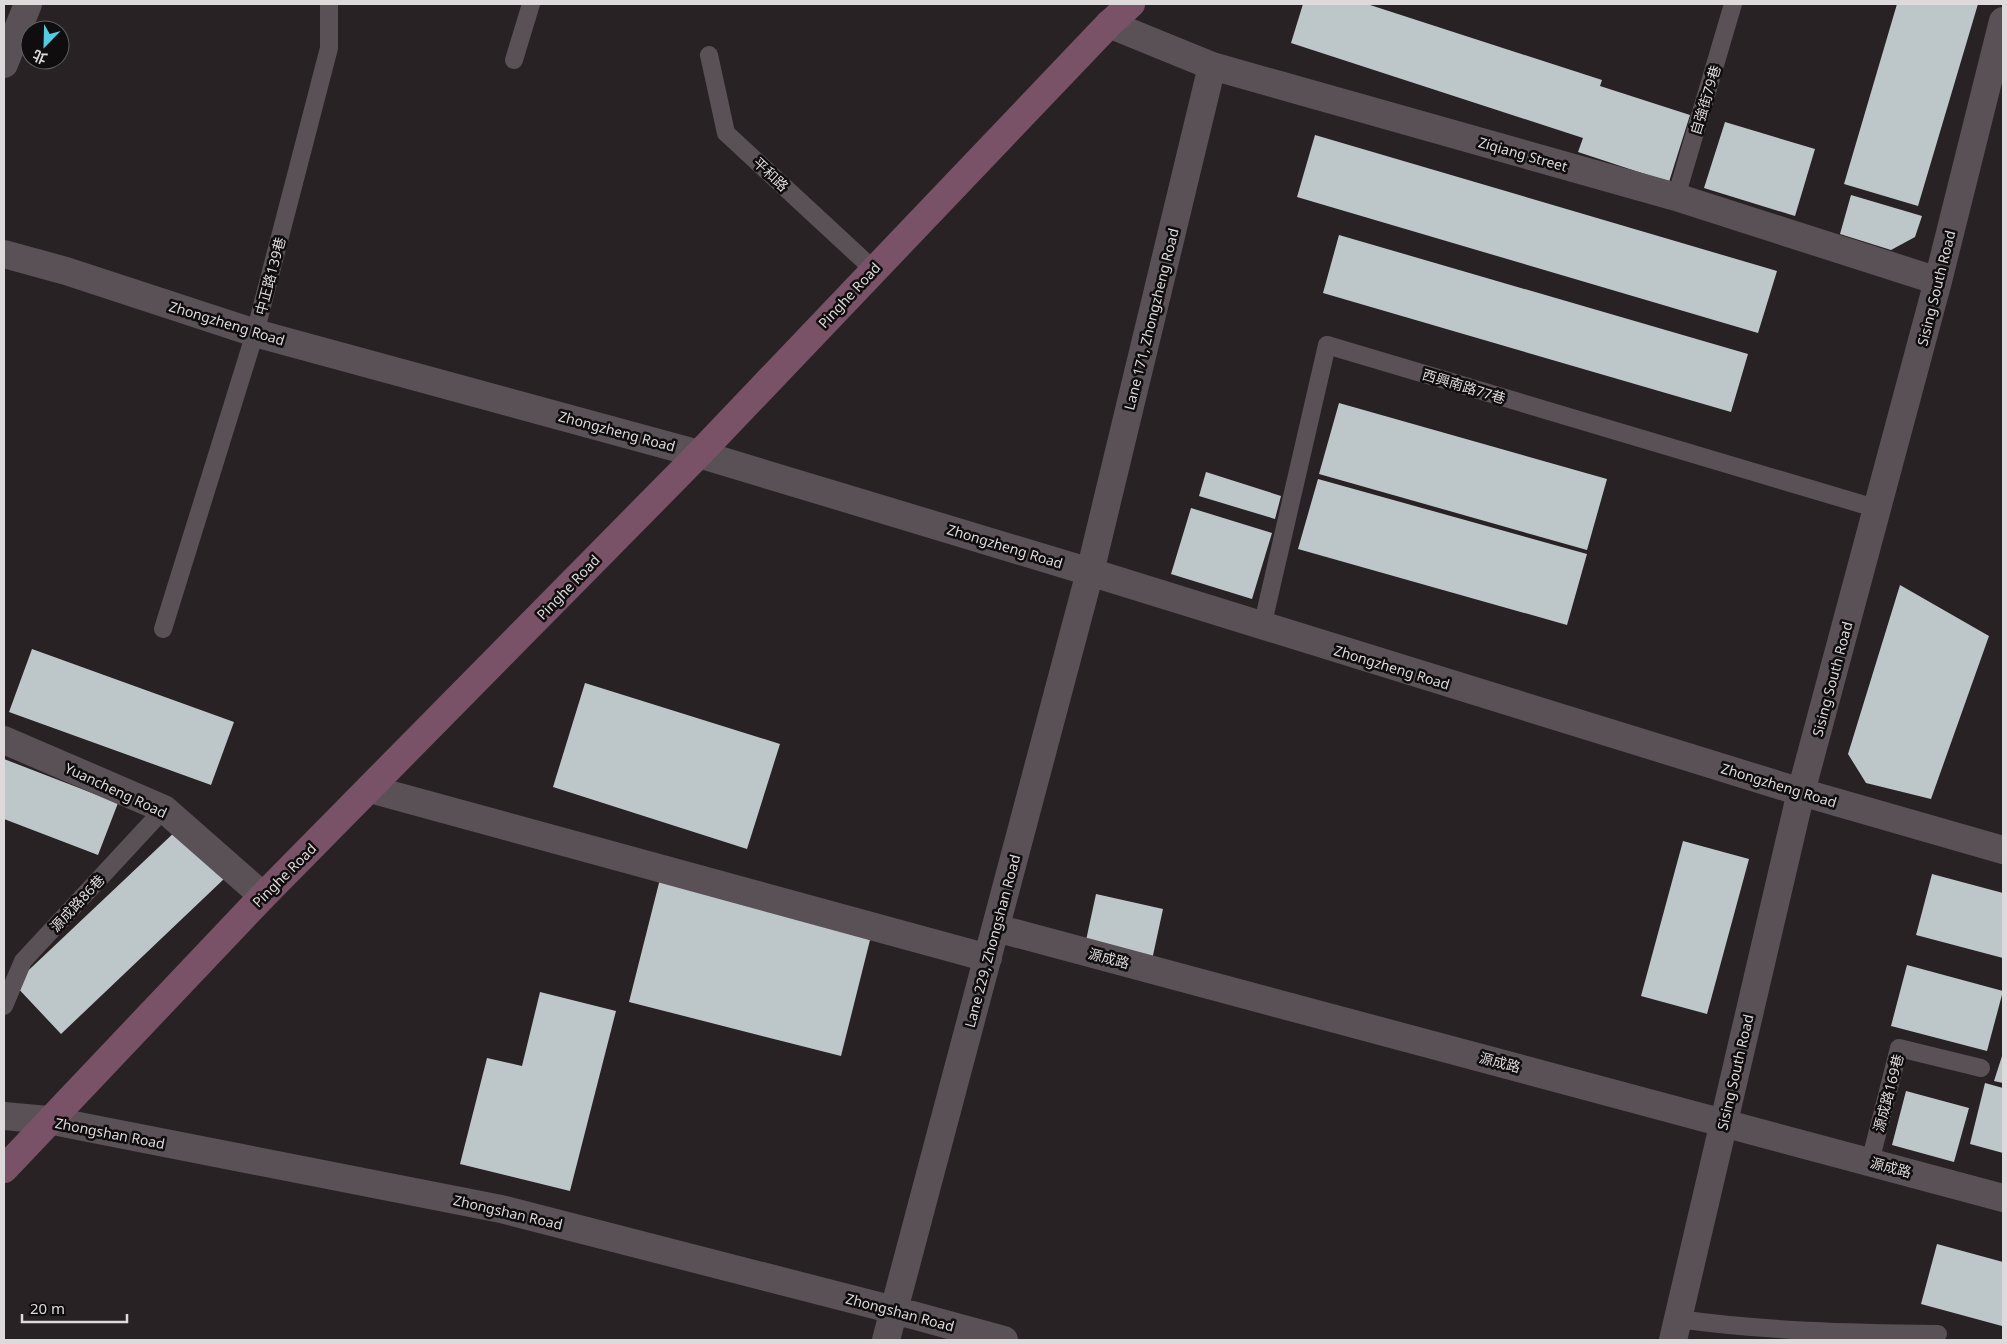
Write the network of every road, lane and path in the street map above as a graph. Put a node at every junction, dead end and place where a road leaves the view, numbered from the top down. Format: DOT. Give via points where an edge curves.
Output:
graph roads {
  1 [pos="28,4"];
  2 [pos="329,4"];
  3 [pos="531,4"];
  4 [pos="1131,4"];
  5 [pos="1733,4"];
  6 [pos="2003,21"];
  7 [pos="1109,24"];
  8 [pos="709,54"];
  9 [pos="514,60"];
  10 [pos="4,64"];
  11 [pos="1212,66"];
  12 [pos="1676,197"];
  13 [pos="4,254"];
  14 [pos="874,269"];
  15 [pos="1938,281"];
  16 [pos="255,333"];
  17 [pos="699,454"];
  18 [pos="1878,509"];
  19 [pos="1090,572"];
  20 [pos="1262,627"];
  21 [pos="163,629"];
  22 [pos="4,740"];
  23 [pos="370,790"];
  24 [pos="1801,792"];
  25 [pos="164,809"];
  26 [pos="2003,850"];
  27 [pos="262,896"];
  28 [pos="996,928"];
  29 [pos="988,958"];
  30 [pos="4,1006"];
  31 [pos="1981,1068"];
  32 [pos="4,1116"];
  33 [pos="48,1120"];
  34 [pos="1723,1122"];
  35 [pos="1870,1162"];
  36 [pos="4,1169"];
  37 [pos="2003,1198"];
  38 [pos="894,1310"];
  39 [pos="1675,1330"];
  40 [pos="1938,1334"];
  41 [pos="886,1340"];
  42 [pos="1004,1340"];
  1 -- 10 [label="street"];
  2 -- 16 [label="lane, 中正路139巷" via="329,48"];
  3 -- 9 [label="lane"];
  4 -- 7 [label="main road, Pinghe Road"];
  5 -- 12 [label="lane, 自強街79巷"];
  6 -- 15 [label="street, Sising South Road"];
  7 -- 11 [label="street, Ziqiang Street"];
  7 -- 14 [label="main road, Pinghe Road"];
  8 -- 14 [label="lane, 平和路" via="726,133"];
  11 -- 12 [label="street, Ziqiang Street"];
  11 -- 19 [label="street, Lane 171, Zhongzheng Road"];
  12 -- 15 [label="street, Ziqiang Street"];
  13 -- 16 [label="street, Zhongzheng Road" via="66,270"];
  14 -- 17 [label="main road, Pinghe Road"];
  15 -- 18 [label="street, Sising South Road"];
  16 -- 17 [label="street, Zhongzheng Road"];
  16 -- 21 [label="lane, 中正路139巷"];
  17 -- 19 [label="street, Zhongzheng Road"];
  17 -- 23 [label="main road, Pinghe Road"];
  18 -- 20 [label="lane, 西興南路77巷" via="1327,345"];
  18 -- 24 [label="street, Sising South Road"];
  19 -- 20 [label="street, Zhongzheng Road"];
  19 -- 28 [label="street, Lane 229, Zhongshan Road"];
  20 -- 24 [label="street, Zhongzheng Road"];
  22 -- 25 [label="street, Yuancheng Road"];
  23 -- 27 [label="main road, Pinghe Road"];
  23 -- 29 [label="street"];
  24 -- 26 [label="street, Zhongzheng Road"];
  24 -- 34 [label="street, Sising South Road"];
  25 -- 27 [label="street, Yuancheng Road"];
  25 -- 30 [label="lane, 源成路86巷" via="23,961"];
  27 -- 33 [label="main road, Pinghe Road"];
  28 -- 29 [label="street, Lane 229, Zhongshan Road"];
  28 -- 34 [label="street, 源成路"];
  29 -- 38 [label="street, Lane 229, Zhongshan Road"];
  31 -- 35 [label="lane, 源成路169巷" via="1899,1048"];
  32 -- 33 [label="street, Zhongshan Road"];
  33 -- 36 [label="main road, Pinghe Road"];
  33 -- 38 [label="street, Zhongshan Road" via="501,1209"];
  34 -- 35 [label="street, 源成路"];
  34 -- 39 [label="street, Sising South Road"];
  35 -- 37 [label="street, 源成路"];
  38 -- 41 [label="street, Lane 229, Zhongshan Road"];
  38 -- 42 [label="street, Zhongshan Road"];
  39 -- 40 [label="lane" via="1729,1326 1820,1332"];
}
